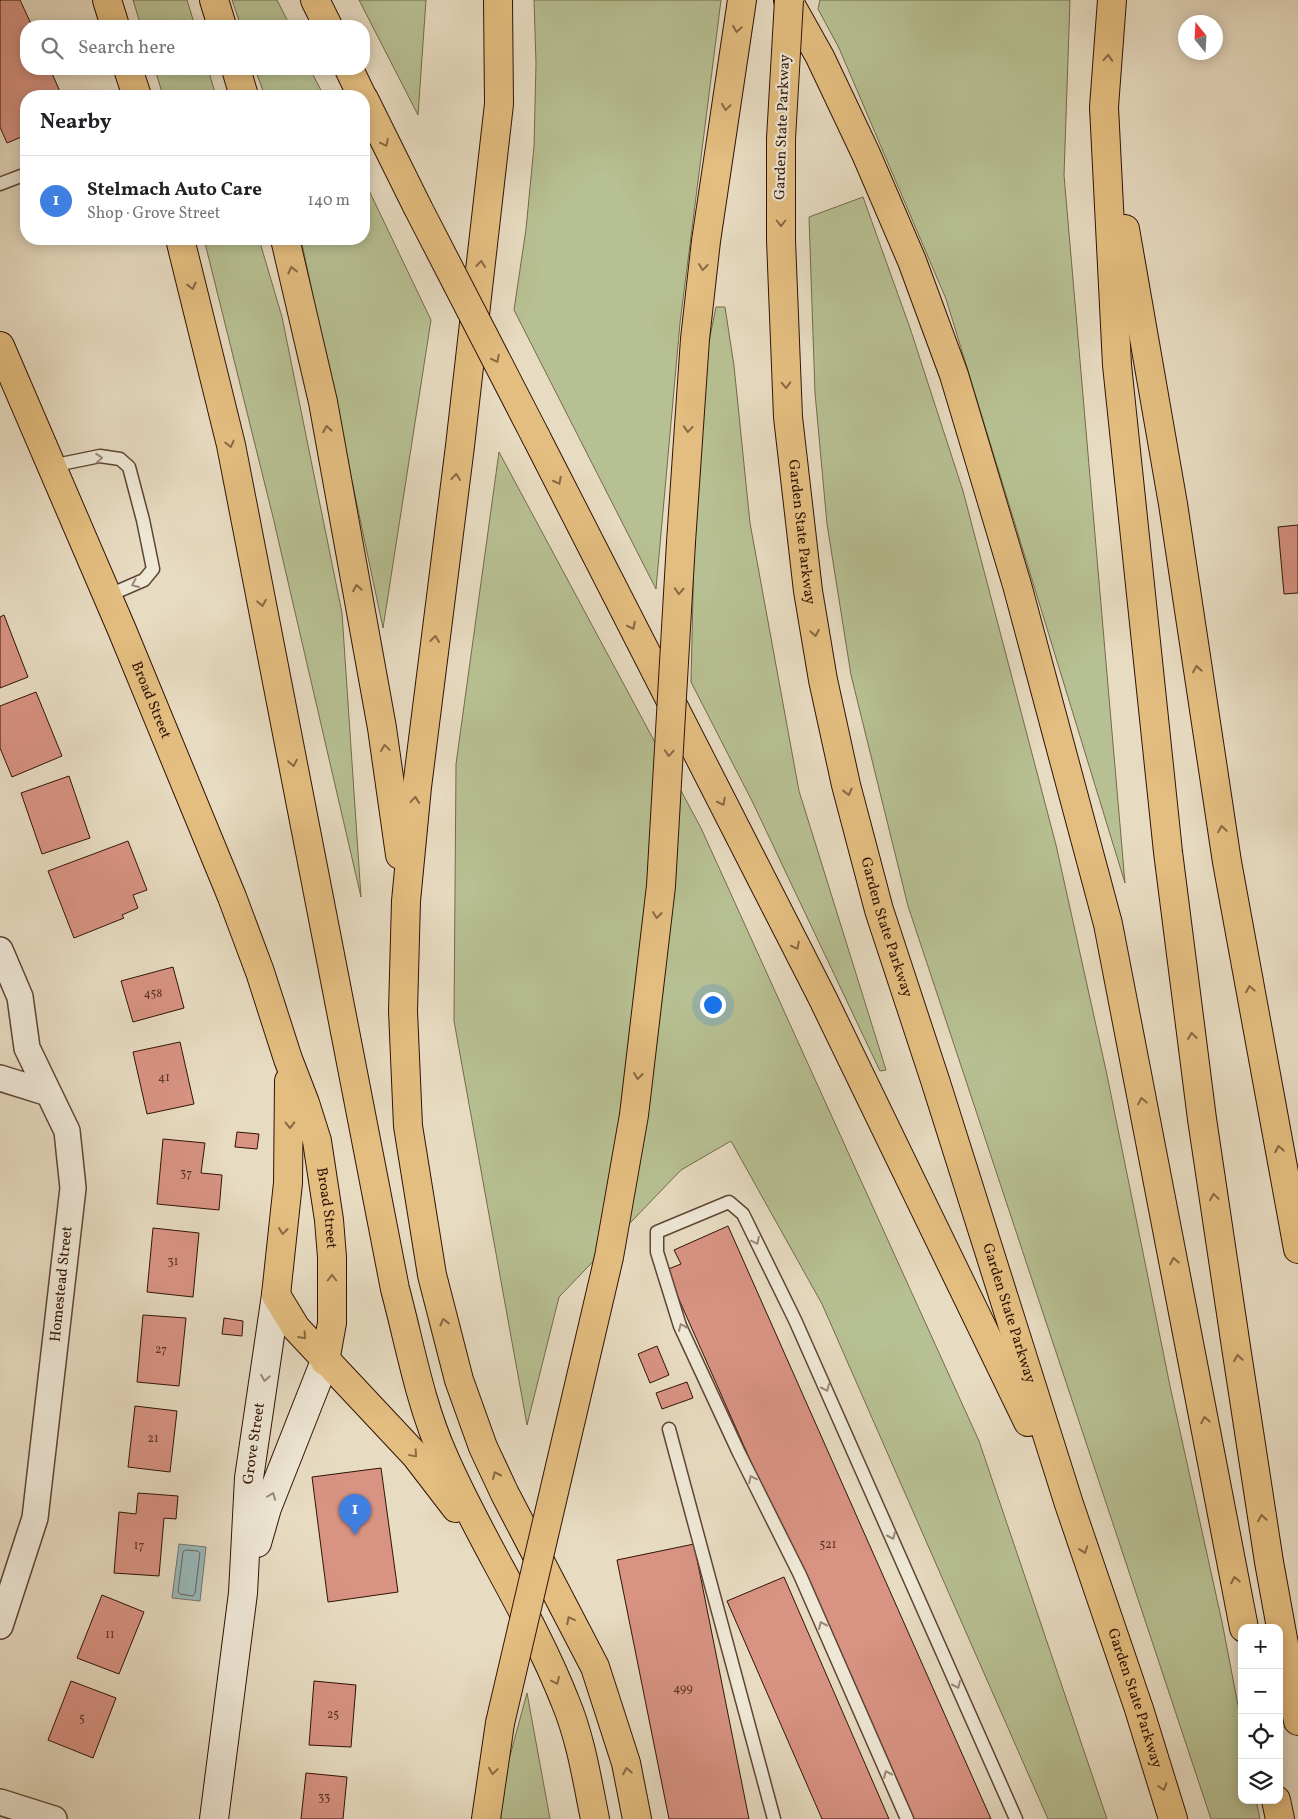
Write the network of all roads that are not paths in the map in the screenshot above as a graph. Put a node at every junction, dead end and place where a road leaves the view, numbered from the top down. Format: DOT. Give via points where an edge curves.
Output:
graph roads {
  1 [pos="107,0"];
  2 [pos="214,0"];
  3 [pos="315,0"];
  4 [pos="498,0"];
  5 [pos="742,0"];
  6 [pos="788,0"];
  7 [pos="1112,0"];
  8 [pos="113,20"];
  9 [pos="220,20"];
  10 [pos="325,20"];
  11 [pos="130,75"];
  12 [pos="238,75"];
  13 [pos="352,75"];
  14 [pos="135,90"];
  15 [pos="242,90"];
  16 [pos="359,90"];
  17 [pos="1104,107"];
  18 [pos="370,112"];
  19 [pos="20,175"];
  20 [pos="1,180"];
  21 [pos="181,245"];
  22 [pos="286,245"];
  23 [pos="0,346"];
  24 [pos="51,466"];
  25 [pos="107,596"];
  26 [pos="406,901"];
  27 [pos="0,950"];
  28 [pos="288,1059"];
  29 [pos="0,1078"];
  30 [pos="48,1093"];
  31 [pos="1298,1248"];
  32 [pos="276,1296"];
  33 [pos="325,1361"];
  34 [pos="669,1429"];
  35 [pos="1069,1504"];
  36 [pos="494,1560"];
  37 [pos="243,1593"];
  38 [pos="1243,1624"];
  39 [pos="0,1626"];
  40 [pos="1298,1721"];
  41 [pos="0,1802"];
  42 [pos="1277,1804"];
  43 [pos="54,1819"];
  44 [pos="214,1819"];
  45 [pos="486,1819"];
  46 [pos="595,1819"];
  47 [pos="637,1819"];
  48 [pos="774,1819"];
  49 [pos="907,1819"];
  50 [pos="1016,1819"];
  51 [pos="1173,1819"];
  52 [pos="1280,1819"];
  1 -- 8 [label="main road"];
  2 -- 9 [label="main road"];
  3 -- 10 [label="main road"];
  26 -- 4 [label="main road, one-way" via="499,104"];
  5 -- 45 [label="main road, one-way, bridge" via="694,339 661,886 634,1115 610,1257 500,1723"];
  6 -- 35 [label="main road, Garden State Parkway, one-way, bridge" via="780,240 788,417 808,591 823,680 846,786 879,910"];
  38 -- 6 [label="main road, one-way" via="1108,924 1017,585 954,374 912,260 820,57"];
  17 -- 7 [label="main road, one-way"];
  11 -- 14 [label="main road"];
  12 -- 15 [label="main road"];
  13 -- 16 [label="main road"];
  31 -- 17 [label="main road, one-way" via="1226,862 1173,504"];
  40 -- 17 [label="main road, one-way" via="1269,1562 1233,1328 1168,852 1117,364"];
  18 -- 35 [label="main road, one-way, bridge" via="823,999"];
  19 -- 20 [label="lane"];
  21 -- 36 [label="main road, one-way" via="231,445 395,1289 424,1402 443,1456"];
  26 -- 22 [label="main road, one-way" via="382,728 323,402"];
  23 -- 24 [label="main road, Broad Street"];
  24 -- 25 [label="main road, Broad Street"];
  24 -- 25 [label="lane, one-way" via="100,456 120,459 129,466 153,569 144,580"];
  25 -- 28 [label="main road, Broad Street" via="235,906"];
  47 -- 26 [label="main road, one-way" via="626,1763 595,1667 505,1494 458,1380 432,1275 408,1126 403,1011"];
  27 -- 30 [label="street, Homestead Street" via="20,997 27,1048"];
  28 -- 32 [label="main road, Broad Street, one-way" via="288,1183"];
  33 -- 28 [label="main road, Broad Street, one-way" via="332,1323 329,1220 317,1141"];
  29 -- 30 [label="street"];
  30 -- 39 [label="street, Homestead Street" via="68,1132 73,1188 36,1518"];
  32 -- 33 [label="main road, one-way" via="296,1328"];
  32 -- 37 [label="street, Grove Street, one-way" via="249,1478"];
  33 -- 36 [label="main road, one-way" via="416,1456"];
  37 -- 33 [label="street, Grove Street, one-way" via="267,1508"];
  34 -- 48 [label="lane"];
  35 -- 51 [label="main road, Garden State Parkway, one-way"];
  36 -- 46 [label="main road, one-way" via="526,1617 566,1702 579,1744"];
  37 -- 44 [label="street, Grove Street"];
  41 -- 43 [label="street"];
  42 -- 52 [label="main road"];
  49 -- 50 [label="lane, one-way" via="800,1575 680,1326 657,1252 657,1232 729,1202 743,1214 796,1320"];
}
